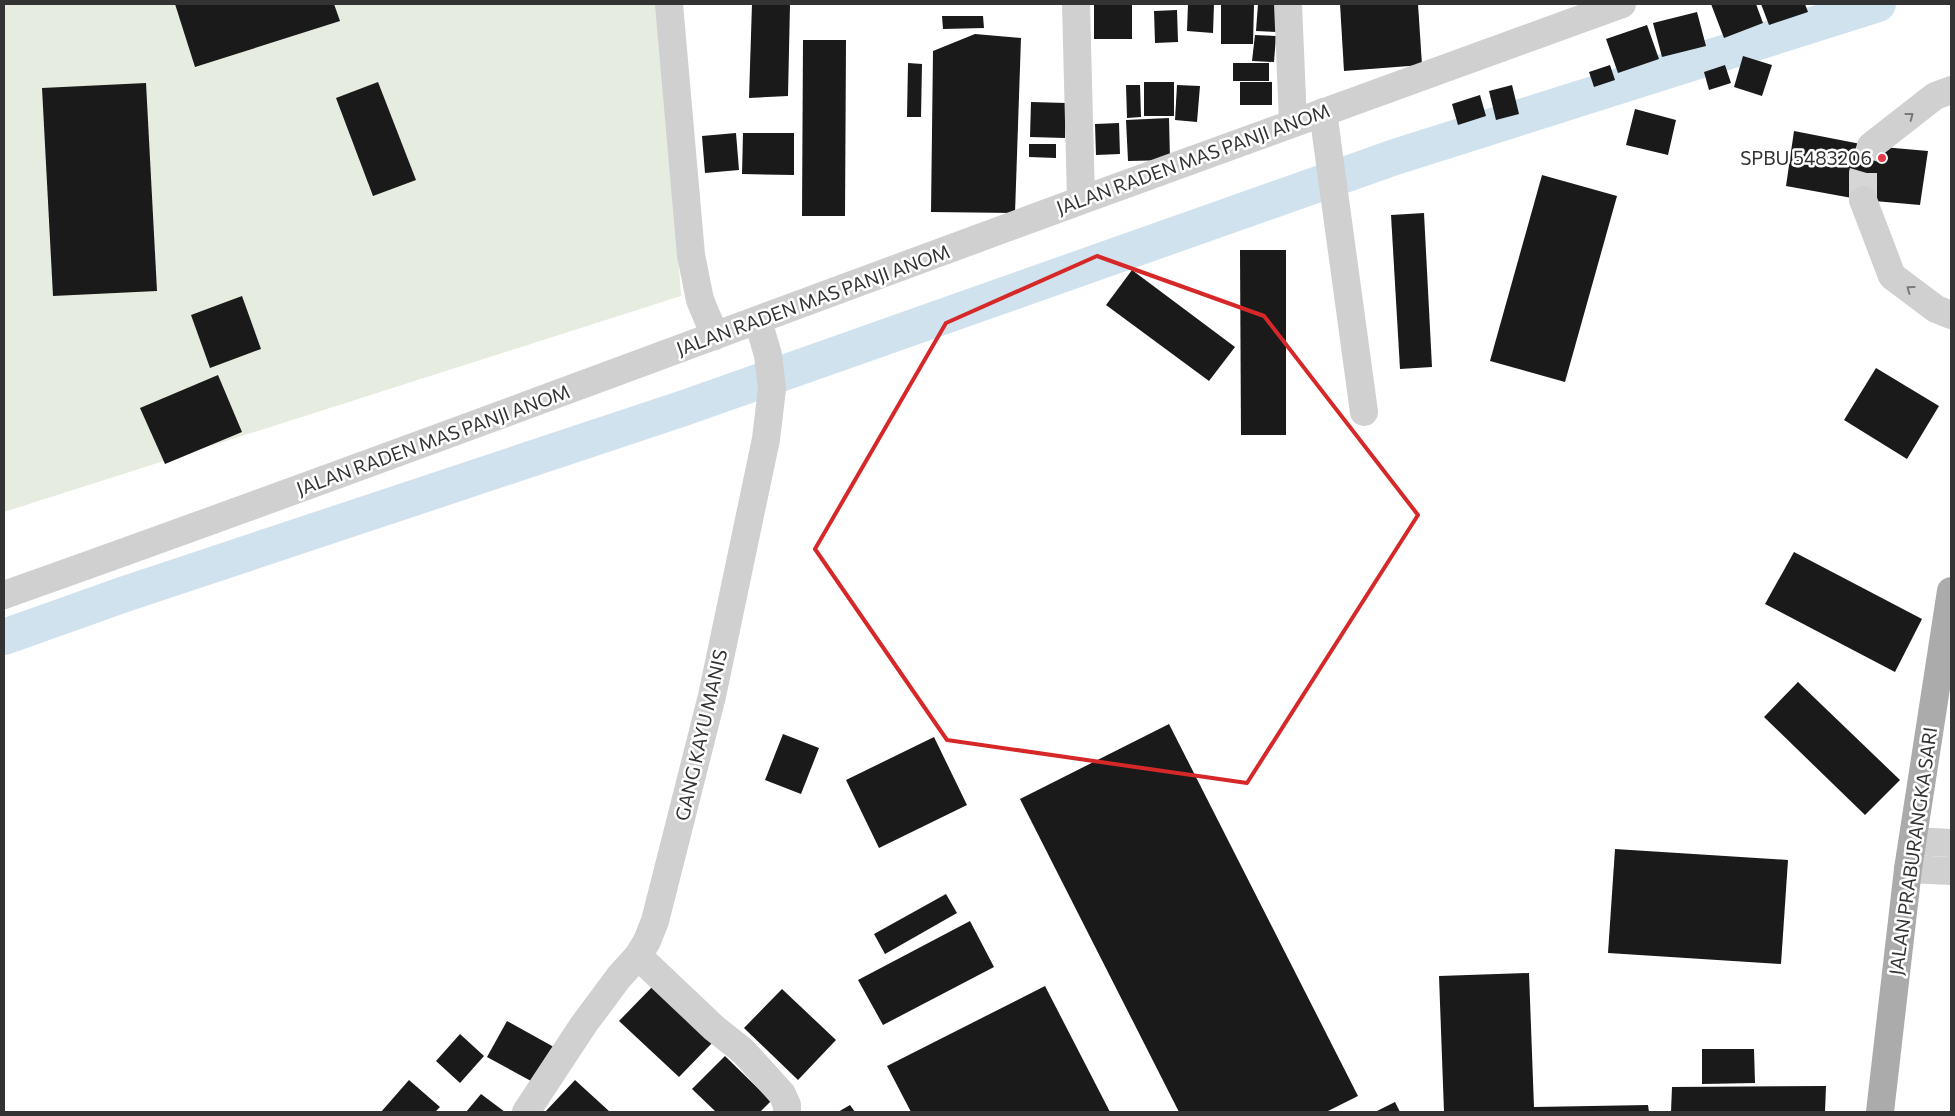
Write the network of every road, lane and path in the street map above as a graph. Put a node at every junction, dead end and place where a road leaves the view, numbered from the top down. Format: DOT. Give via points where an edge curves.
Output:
graph roads {
  1 [pos="669,4"];
  2 [pos="1076,4"];
  3 [pos="1288,4"];
  4 [pos="1622,4"];
  5 [pos="1951,90"];
  6 [pos="1323,112"];
  7 [pos="1294,122"];
  8 [pos="1871,146"];
  9 [pos="1082,200"];
  10 [pos="1863,200"];
  11 [pos="1951,315"];
  12 [pos="758,321"];
  13 [pos="715,336"];
  14 [pos="1364,412"];
  15 [pos="1951,591"];
  16 [pos="4,595"];
  17 [pos="1913,841"];
  18 [pos="1951,843"];
  19 [pos="1908,869"];
  20 [pos="1951,871"];
  21 [pos="638,956"];
  22 [pos="526,1112"];
  23 [pos="787,1112"];
  24 [pos="1880,1112"];
  1 -- 13 [label="street" via="690,255 700,300"];
  2 -- 9 [label="street"];
  3 -- 7 [label="street"];
  4 -- 6 [label="street, JALAN RADEN MAS PANJI ANOM"];
  8 -- 5 [label="street, one-way" via="1935,96"];
  6 -- 7 [label="street, JALAN RADEN MAS PANJI ANOM"];
  6 -- 14 [label="street"];
  7 -- 9 [label="street, JALAN RADEN MAS PANJI ANOM"];
  9 -- 12 [label="street, JALAN RADEN MAS PANJI ANOM"];
  11 -- 10 [label="street, one-way" via="1936,309 1892,276"];
  12 -- 13 [label="street, JALAN RADEN MAS PANJI ANOM"];
  12 -- 21 [label="street, GANG KAYU MANIS" via="768,355 772,388 766,439 712,696 655,922"];
  13 -- 16 [label="street, JALAN RADEN MAS PANJI ANOM"];
  15 -- 17 [label="main road, JALAN PRABURANGKA SARI"];
  17 -- 18 [label="street"];
  17 -- 19 [label="main road, JALAN PRABURANGKA SARI"];
  19 -- 20 [label="street"];
  19 -- 24 [label="main road, JALAN PRABURANGKA SARI"];
  21 -- 22 [label="street, GANG KAYU MANIS" via="584,1024"];
  21 -- 23 [label="street" via="743,1052 782,1094"];
}
